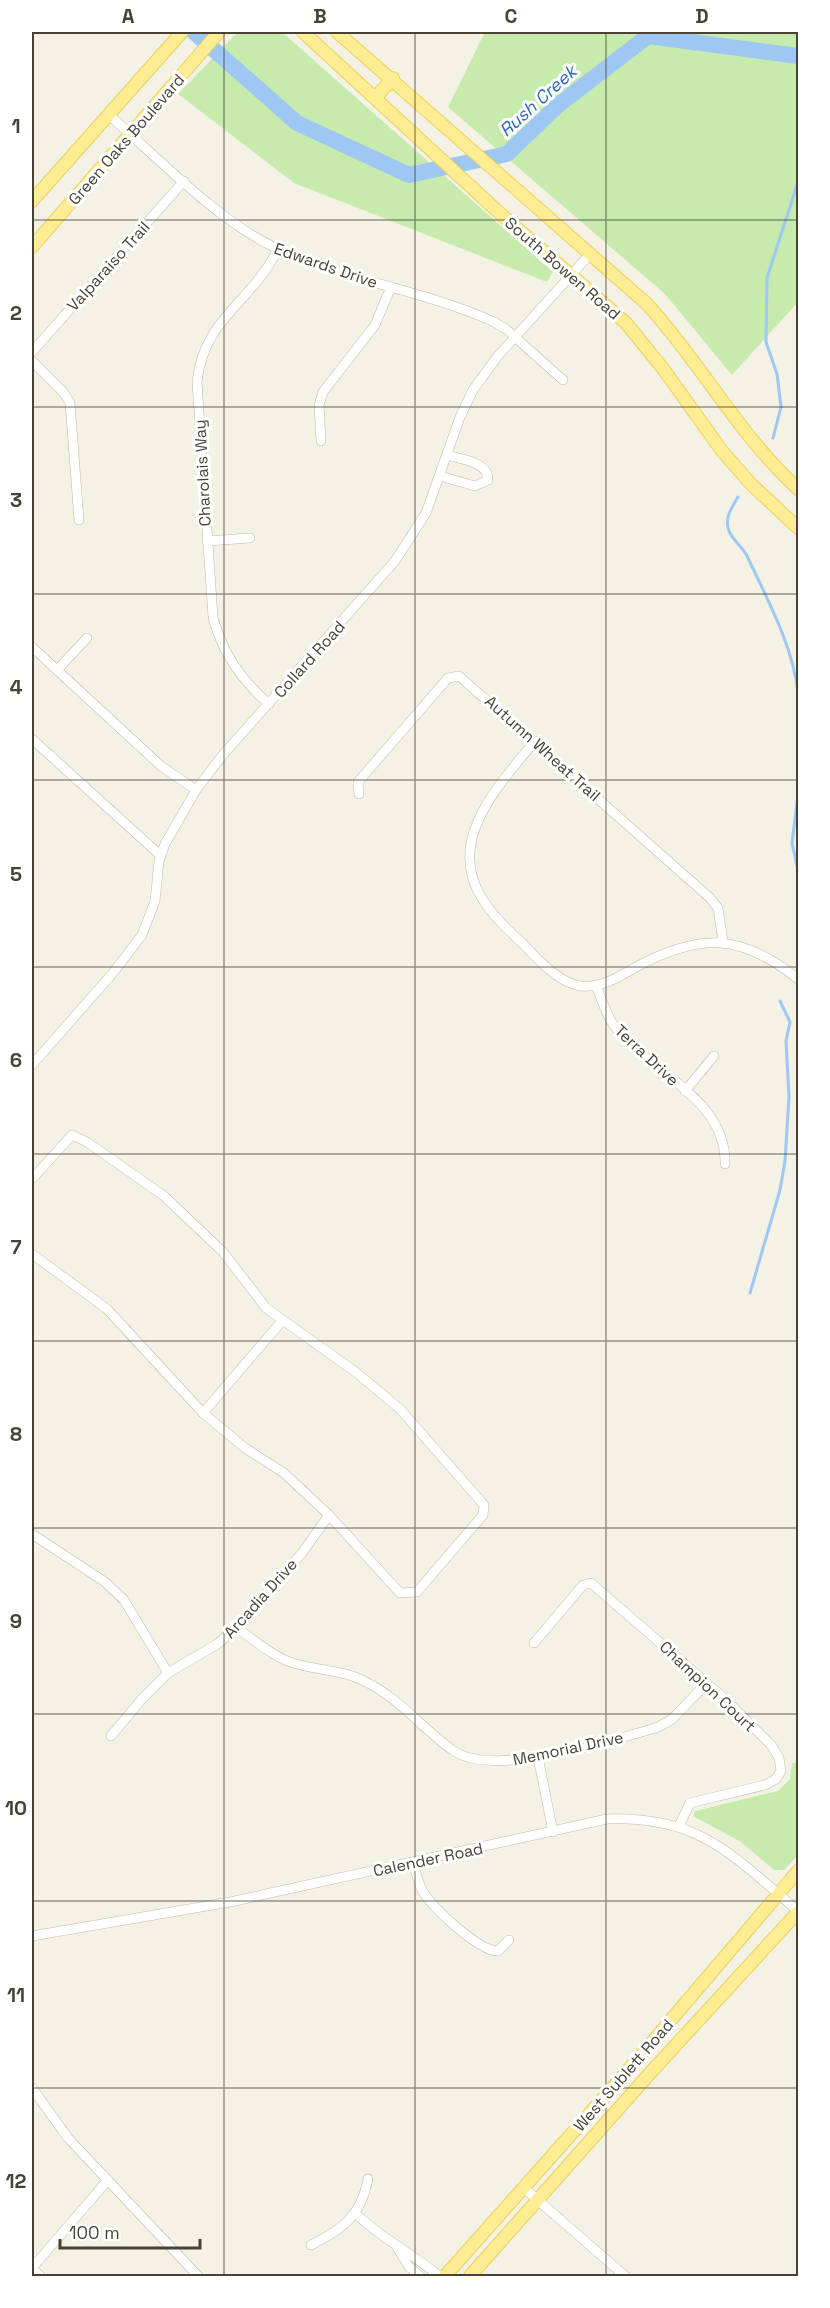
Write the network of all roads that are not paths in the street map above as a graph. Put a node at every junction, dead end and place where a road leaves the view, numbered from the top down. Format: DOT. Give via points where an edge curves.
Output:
graph roads {
  1 [pos="182,32"];
  2 [pos="219,32"];
  3 [pos="303,32"];
  4 [pos="337,32"];
  5 [pos="347,36"];
  6 [pos="393,78"];
  7 [pos="375,99"];
  8 [pos="109,115"];
  9 [pos="131,134"];
  10 [pos="184,181"];
  11 [pos="32,201"];
  12 [pos="32,247"];
  13 [pos="278,249"];
  14 [pos="591,253"];
  15 [pos="573,274"];
  16 [pos="391,287"];
  17 [pos="516,337"];
  18 [pos="32,352"];
  19 [pos="32,361"];
  20 [pos="563,380"];
  21 [pos="321,441"];
  22 [pos="447,455"];
  23 [pos="440,476"];
  24 [pos="798,489"];
  25 [pos="80,520"];
  26 [pos="798,528"];
  27 [pos="250,538"];
  28 [pos="207,541"];
  29 [pos="87,638"];
  30 [pos="32,647"];
  31 [pos="57,670"];
  32 [pos="269,704"];
  33 [pos="32,739"];
  34 [pos="535,741"];
  35 [pos="196,790"];
  36 [pos="359,794"];
  37 [pos="160,855"];
  38 [pos="723,942"];
  39 [pos="798,979"];
  40 [pos="596,985"];
  41 [pos="714,1056"];
  42 [pos="32,1065"];
  43 [pos="685,1091"];
  44 [pos="725,1164"];
  45 [pos="32,1179"];
  46 [pos="32,1254"];
  47 [pos="282,1321"];
  48 [pos="203,1413"];
  49 [pos="329,1515"];
  50 [pos="32,1534"];
  51 [pos="236,1627"];
  52 [pos="534,1643"];
  53 [pos="168,1673"];
  54 [pos="707,1683"];
  55 [pos="111,1736"];
  56 [pos="538,1757"];
  57 [pos="679,1826"];
  58 [pos="553,1832"];
  59 [pos="413,1863"];
  60 [pos="798,1871"];
  61 [pos="778,1894"];
  62 [pos="798,1912"];
  63 [pos="32,1936"];
  64 [pos="509,1940"];
  65 [pos="32,2088"];
  66 [pos="368,2179"];
  67 [pos="108,2180"];
  68 [pos="524,2188"];
  69 [pos="537,2199"];
  70 [pos="356,2214"];
  71 [pos="310,2245"];
  72 [pos="398,2249"];
  73 [pos="32,2268"];
  74 [pos="40,2277"];
  75 [pos="198,2277"];
  76 [pos="420,2277"];
  77 [pos="439,2277"];
  78 [pos="445,2277"];
  79 [pos="470,2277"];
  80 [pos="625,2277"];
  1 -- 8 [label="main road"];
  2 -- 9 [label="main road, Green Oaks Boulevard"];
  3 -- 7 [label="main road, South Bowen Road"];
  4 -- 5 [label="main road, South Bowen Road"];
  5 -- 6 [label="main road, South Bowen Road"];
  6 -- 7 [label="main road"];
  6 -- 14 [label="main road, South Bowen Road"];
  7 -- 15 [label="main road, South Bowen Road"];
  8 -- 9 [label="street, Edwards Drive"];
  8 -- 11 [label="main road"];
  9 -- 10 [label="street, Edwards Drive"];
  9 -- 12 [label="main road, Green Oaks Boulevard"];
  10 -- 13 [label="street, Edwards Drive" via="235,224"];
  10 -- 18 [label="street, Valparaiso Trail"];
  13 -- 16 [label="street, Edwards Drive"];
  13 -- 28 [label="street, Charolais Way" via="264,274 207,342 200,359 197,382"];
  14 -- 15 [label="street, Collard Road"];
  14 -- 24 [label="main road, South Bowen Road" via="661,318 747,436"];
  15 -- 17 [label="street, Collard Road"];
  15 -- 26 [label="main road, South Bowen Road" via="633,330 722,451"];
  16 -- 17 [label="street, Edwards Drive" via="485,318"];
  16 -- 21 [label="street" via="375,325 323,392 319,405"];
  17 -- 20 [label="street, Edwards Drive"];
  17 -- 22 [label="street, Collard Road" via="473,390"];
  19 -- 25 [label="street" via="70,403"];
  22 -- 23 [label="street, Collard Road"];
  22 -- 23 [label="street" via="483,467 488,480 475,486"];
  23 -- 32 [label="street, Collard Road" via="426,513 395,561"];
  27 -- 28 [label="street"];
  28 -- 32 [label="street, Charolais Way" via="210,603 219,639 240,676"];
  29 -- 31 [label="street"];
  30 -- 31 [label="street"];
  31 -- 35 [label="street" via="161,766"];
  32 -- 35 [label="street, Collard Road"];
  33 -- 37 [label="street"];
  34 -- 36 [label="street, Autumn Wheat Trail" via="465,680 459,676 448,678 358,782"];
  34 -- 38 [label="street, Autumn Wheat Trail" via="709,897 723,924"];
  34 -- 40 [label="street" via="478,816 469,866 481,898 494,916 546,967 577,985"];
  35 -- 37 [label="street, Collard Road"];
  37 -- 42 [label="street, Collard Road" via="155,901 142,935"];
  38 -- 39 [label="street" via="762,954"];
  38 -- 40 [label="street" via="675,948"];
  40 -- 43 [label="street, Terra Drive" via="612,1023 627,1041"];
  41 -- 43 [label="street, Terra Drive"];
  43 -- 44 [label="street, Terra Drive" via="709,1112 720,1130 726,1147"];
  45 -- 47 [label="street" via="72,1135 87,1142 164,1196 223,1252 266,1308"];
  46 -- 48 [label="street" via="107,1309"];
  47 -- 48 [label="street"];
  47 -- 49 [label="street" via="357,1373 400,1409 484,1505 483,1515 417,1592 399,1593"];
  48 -- 49 [label="street" via="245,1448 284,1473"];
  49 -- 51 [label="street, Arcadia Drive" via="302,1553"];
  50 -- 53 [label="street" via="105,1582 124,1600"];
  51 -- 53 [label="street, Arcadia Drive" via="219,1643"];
  51 -- 56 [label="street, Memorial Drive" via="285,1660 345,1673 379,1688 455,1752 471,1760 504,1762"];
  52 -- 54 [label="street, Champion Court" via="583,1585 591,1582"];
  53 -- 55 [label="street, Arcadia Drive"];
  54 -- 56 [label="street, Memorial Drive" via="671,1720 658,1727"];
  54 -- 57 [label="street, Champion Court" via="772,1746 781,1771 765,1785 690,1803"];
  56 -- 58 [label="street"];
  57 -- 58 [label="street, Calender Road" via="607,1820"];
  57 -- 61 [label="street, Calender Road" via="715,1841"];
  58 -- 59 [label="street, Calender Road"];
  59 -- 63 [label="street, Calender Road" via="224,1904"];
  59 -- 64 [label="street" via="429,1900 483,1947 498,1951"];
  60 -- 61 [label="main road, West Sublett Road"];
  61 -- 62 [label="street, Calender Road"];
  61 -- 68 [label="main road, West Sublett Road"];
  62 -- 69 [label="main road, West Sublett Road"];
  65 -- 67 [label="street" via="68,2138"];
  66 -- 70 [label="street"];
  67 -- 73 [label="street"];
  67 -- 75 [label="street"];
  68 -- 69 [label="street"];
  68 -- 78 [label="main road, West Sublett Road"];
  69 -- 79 [label="main road, West Sublett Road"];
  69 -- 80 [label="street"];
  70 -- 71 [label="street" via="330,2236"];
  70 -- 72 [label="street"];
  72 -- 76 [label="street"];
  72 -- 77 [label="street" via="417,2258"];
  73 -- 74 [label="street"];
}
